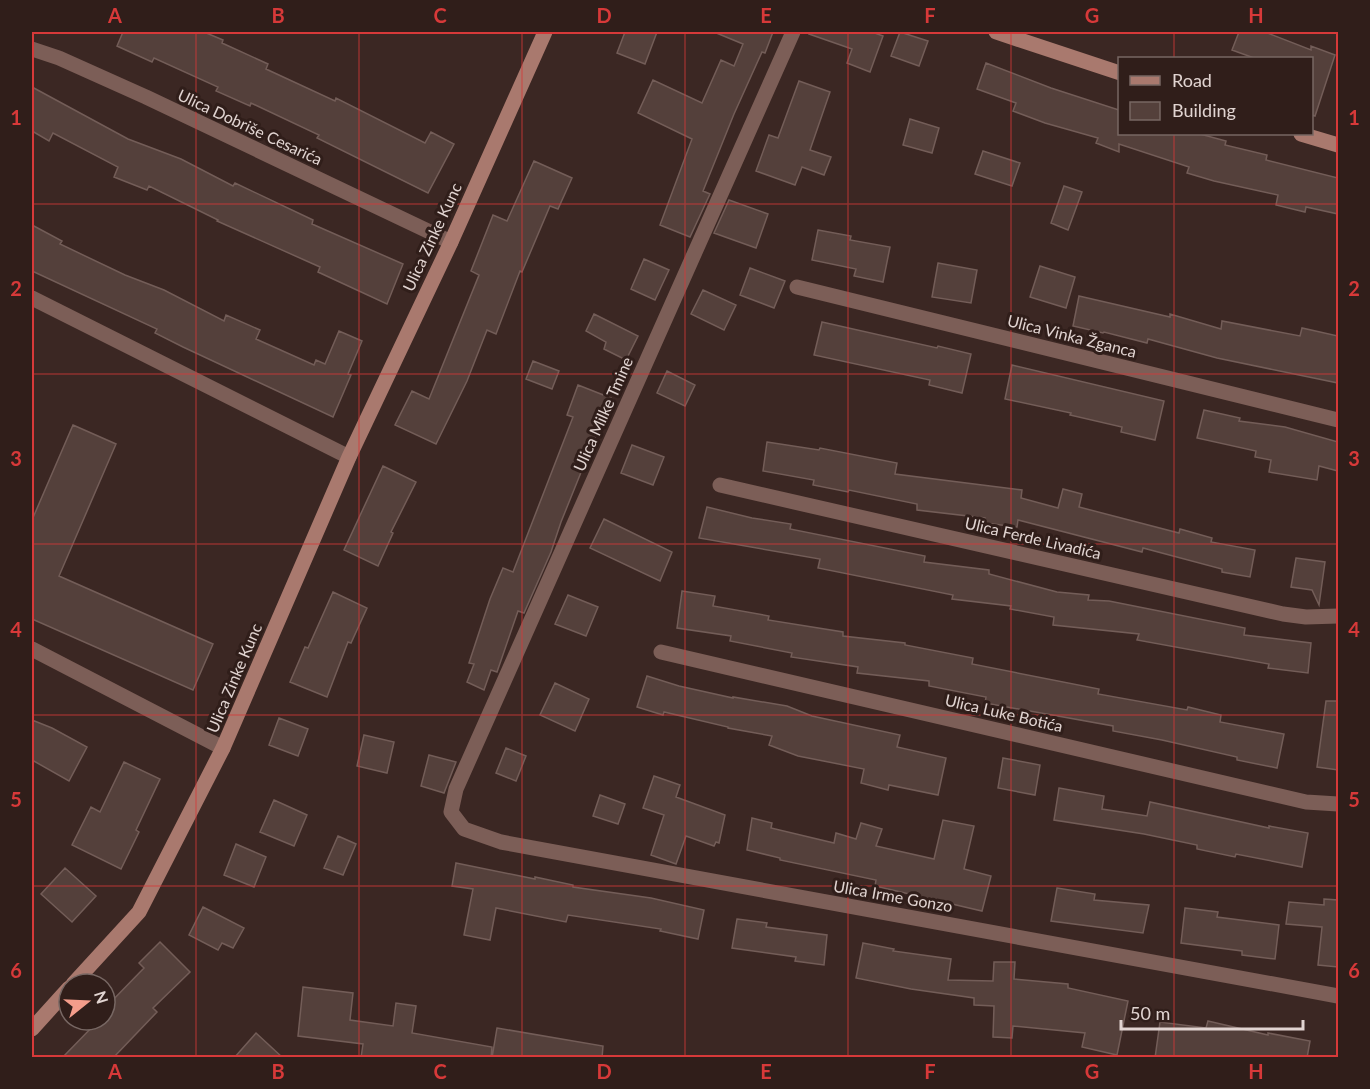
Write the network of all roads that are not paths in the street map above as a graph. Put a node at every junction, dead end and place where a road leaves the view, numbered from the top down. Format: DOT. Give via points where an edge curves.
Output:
graph roads {
  1 [pos="545,32"];
  2 [pos="793,32"];
  3 [pos="996,32"];
  4 [pos="32,49"];
  5 [pos="1118,73"];
  6 [pos="1303,135"];
  7 [pos="1338,145"];
  8 [pos="451,242"];
  9 [pos="797,287"];
  10 [pos="32,298"];
  11 [pos="1338,420"];
  12 [pos="349,457"];
  13 [pos="720,485"];
  14 [pos="1338,616"];
  15 [pos="32,649"];
  16 [pos="661,652"];
  17 [pos="224,748"];
  18 [pos="1338,804"];
  19 [pos="451,812"];
  20 [pos="84,972"];
  21 [pos="1338,996"];
  22 [pos="57,1001"];
  23 [pos="32,1029"];
  1 -- 8 [label="street, Ulica Zinke Kunc"];
  2 -- 19 [label="street, Ulica Milke Tmine" via="456,789"];
  3 -- 5 [label="street"];
  4 -- 8 [label="street, Ulica Dobriše Cesarića" via="146,97"];
  6 -- 7 [label="street"];
  8 -- 12 [label="street, Ulica Zinke Kunc"];
  9 -- 11 [label="street, Ulica Vinka Žganca"];
  10 -- 12 [label="street"];
  12 -- 17 [label="street, Ulica Zinke Kunc"];
  13 -- 14 [label="street, Ulica Ferde Livadića" via="1283,614"];
  15 -- 17 [label="street, Ulica Zinke Kunc"];
  16 -- 18 [label="street, Ulica Luke Botića" via="1306,802"];
  17 -- 20 [label="street, Ulica Zinke Kunc" via="139,912"];
  19 -- 21 [label="street, Ulica Irme Gonzo" via="464,829 501,842"];
  22 -- 23 [label="street"];
}
